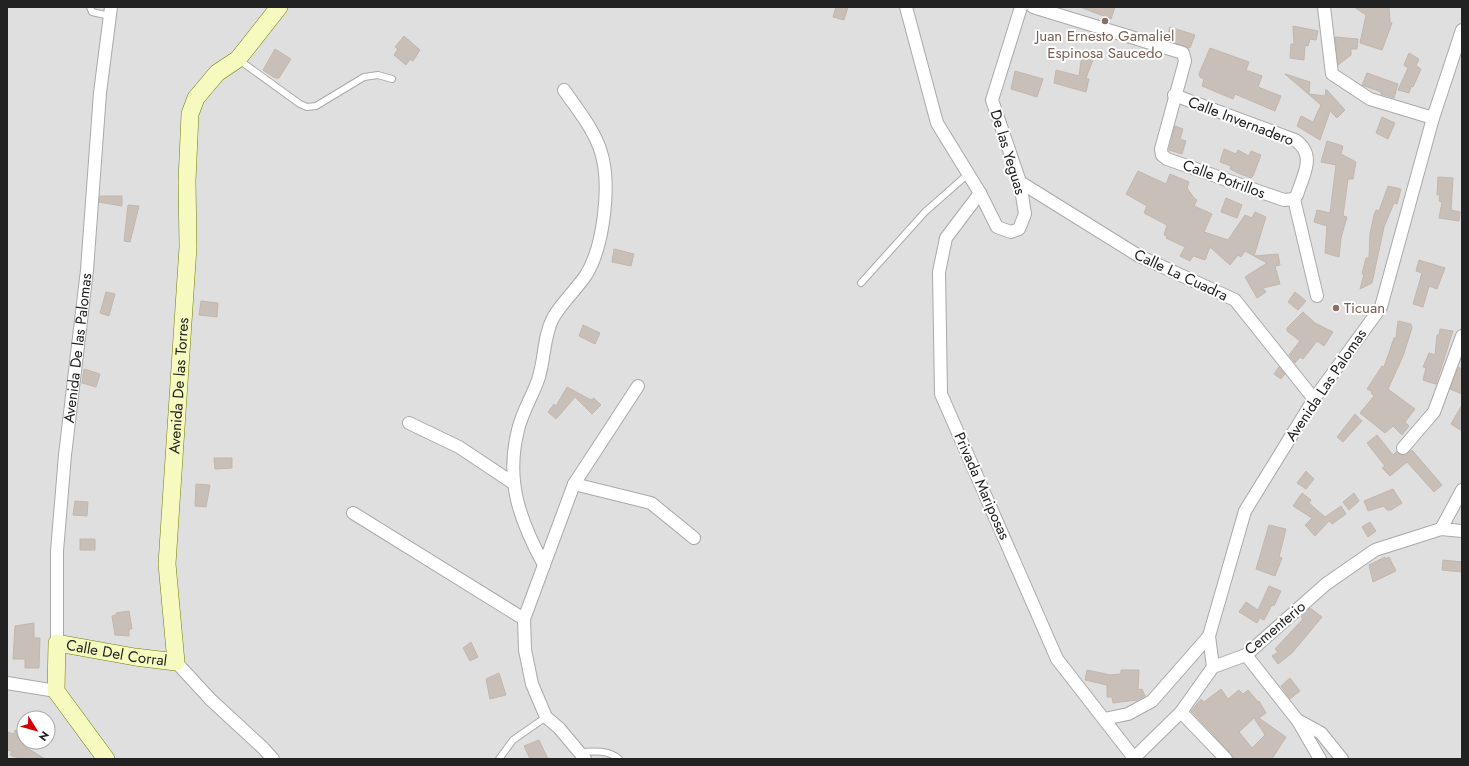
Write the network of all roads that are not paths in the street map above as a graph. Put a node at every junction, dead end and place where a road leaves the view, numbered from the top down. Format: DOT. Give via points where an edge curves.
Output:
graph roads {
  1 [pos="90,7"];
  2 [pos="279,7"];
  3 [pos="906,7"];
  4 [pos="1021,7"];
  5 [pos="1033,7"];
  6 [pos="1324,7"];
  7 [pos="111,11"];
  8 [pos="1462,30"];
  9 [pos="238,59"];
  10 [pos="392,79"];
  11 [pos="564,90"];
  12 [pos="1174,95"];
  13 [pos="1433,118"];
  14 [pos="968,174"];
  15 [pos="1020,182"];
  16 [pos="980,192"];
  17 [pos="1294,199"];
  18 [pos="861,283"];
  19 [pos="1317,296"];
  20 [pos="1462,336"];
  21 [pos="638,386"];
  22 [pos="1314,399"];
  23 [pos="409,424"];
  24 [pos="1403,448"];
  25 [pos="513,483"];
  26 [pos="574,484"];
  27 [pos="1461,494"];
  28 [pos="353,513"];
  29 [pos="1441,528"];
  30 [pos="1462,531"];
  31 [pos="694,538"];
  32 [pos="544,565"];
  33 [pos="524,619"];
  34 [pos="1208,636"];
  35 [pos="57,643"];
  36 [pos="1246,655"];
  37 [pos="176,662"];
  38 [pos="1213,668"];
  39 [pos="7,684"];
  40 [pos="56,691"];
  41 [pos="1181,712"];
  42 [pos="546,718"];
  43 [pos="1104,719"];
  44 [pos="1298,720"];
  45 [pos="583,755"];
  46 [pos="1133,758"];
  47 [pos="106,759"];
  48 [pos="273,759"];
  49 [pos="499,759"];
  50 [pos="619,759"];
  51 [pos="1226,759"];
  52 [pos="1320,759"];
  53 [pos="1342,759"];
  1 -- 7 [label="lane" via="92,12"];
  2 -- 9 [label="street, Avenida De las Torres"];
  3 -- 14 [label="street" via="937,124"];
  4 -- 15 [label="street, De las Yeguas" via="992,100"];
  5 -- 12 [label="street" via="1183,53 1185,61"];
  6 -- 13 [label="street" via="1332,74 1370,99"];
  7 -- 35 [label="street, Avenida De las Palomas" via="100,93 87,270 65,455 57,551"];
  8 -- 13 [label="street, Avenida Las Palomas"];
  9 -- 10 [label="lane" via="307,107 316,106 364,77 378,75"];
  9 -- 37 [label="street, Avenida De las Torres" via="217,73 196,98 190,114 188,246 167,564"];
  11 -- 25 [label="street" via="601,152 604,173 603,228 586,274 560,308 548,329 538,380 518,429 514,450"];
  12 -- 17 [label="street, Calle Invernadero" via="1295,140 1305,149 1308,156"];
  12 -- 17 [label="street, Calle Potrillos" via="1161,149 1162,155 1167,159 1284,200"];
  13 -- 22 [label="street, Avenida Las Palomas" via="1381,307"];
  14 -- 16 [label="street"];
  14 -- 18 [label="lane" via="925,212"];
  15 -- 16 [label="street, De las Yeguas" via="1025,214 1019,229 1011,232 997,227"];
  15 -- 22 [label="street, Calle La Cuadra" via="1139,256 1235,300"];
  16 -- 43 [label="street, Privada Mariposas" via="946,238 939,272 941,394 1057,659"];
  17 -- 19 [label="street"];
  20 -- 24 [label="street" via="1434,412"];
  21 -- 26 [label="street"];
  22 -- 34 [label="street, Avenida Las Palomas" via="1245,511"];
  23 -- 25 [label="street" via="459,447"];
  25 -- 32 [label="street" via="527,535"];
  26 -- 31 [label="street" via="651,503"];
  26 -- 32 [label="street"];
  27 -- 29 [label="street"];
  28 -- 33 [label="street"];
  29 -- 30 [label="street"];
  29 -- 36 [label="street, Cementerio" via="1376,550 1326,584"];
  32 -- 33 [label="street"];
  33 -- 42 [label="street" via="525,650 532,684"];
  34 -- 38 [label="street, Avenida Las Palomas"];
  34 -- 43 [label="street" via="1152,701 1128,714"];
  35 -- 37 [label="street, Calle Del Corral"];
  35 -- 40 [label="street, Avenida De las Palomas"];
  36 -- 38 [label="street, Cementerio"];
  36 -- 44 [label="street"];
  37 -- 48 [label="street" via="210,699"];
  38 -- 41 [label="street"];
  39 -- 40 [label="street"];
  40 -- 47 [label="street"];
  41 -- 46 [label="street"];
  41 -- 51 [label="street"];
  42 -- 45 [label="street" via="559,728"];
  42 -- 49 [label="lane" via="513,740"];
  43 -- 46 [label="street, Privada Mariposas"];
  44 -- 52 [label="street"];
  44 -- 53 [label="street" via="1321,733"];
  45 -- 50 [label="lane" via="598,751 615,755"];
}
